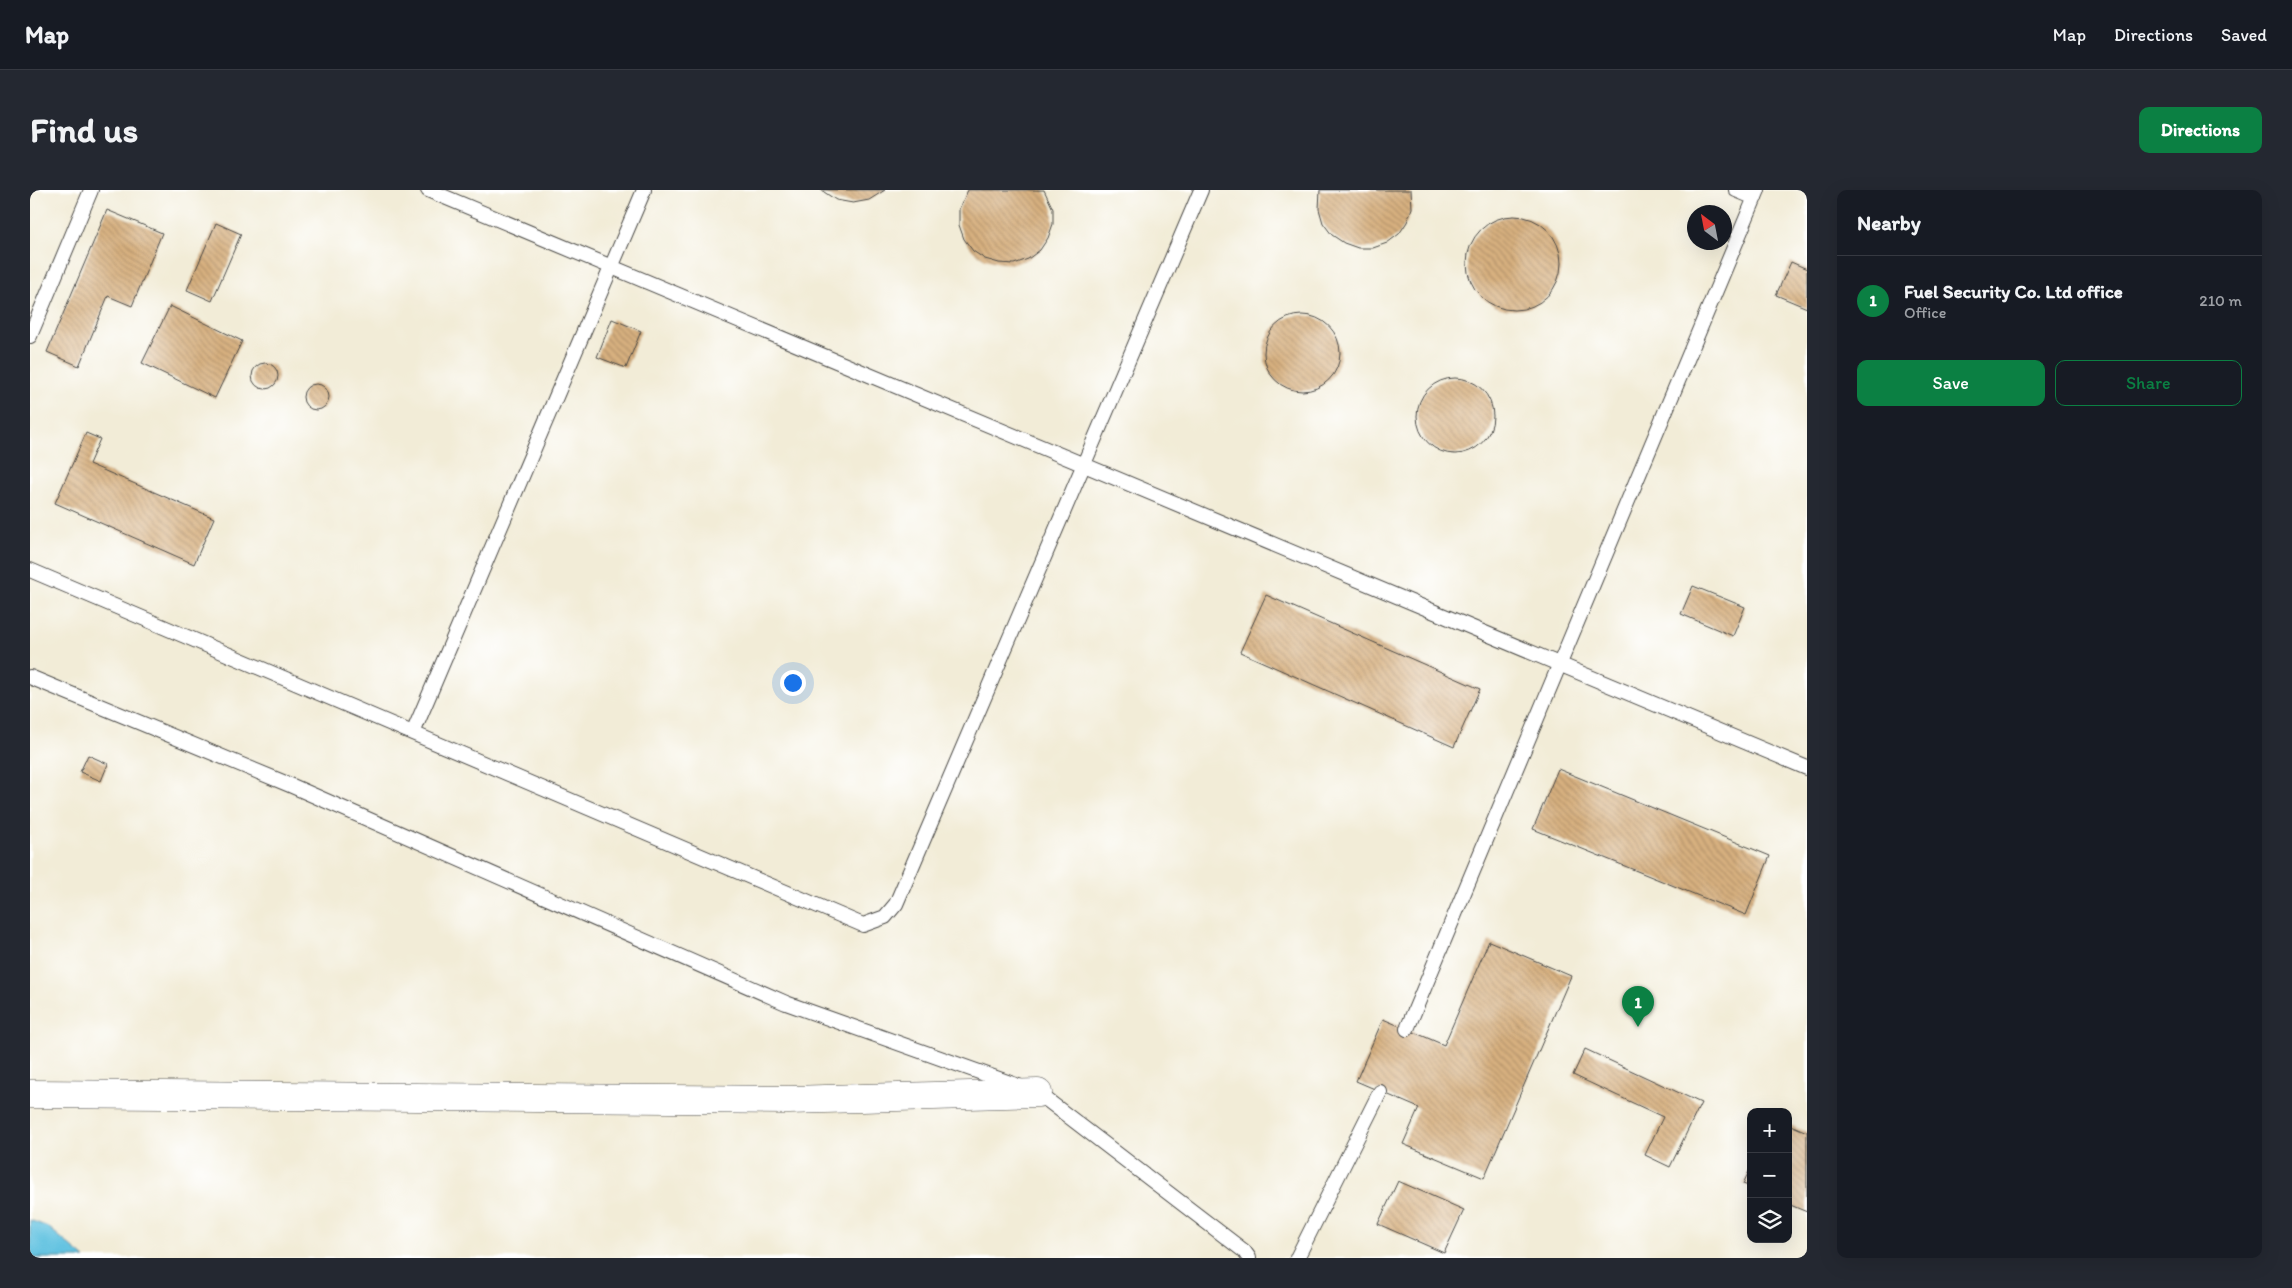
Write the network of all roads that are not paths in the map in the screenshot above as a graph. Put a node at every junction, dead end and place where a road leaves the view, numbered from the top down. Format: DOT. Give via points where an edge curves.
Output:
graph roads {
  1 [pos="91,190"];
  2 [pos="428,190"];
  3 [pos="644,190"];
  4 [pos="1201,190"];
  5 [pos="1736,190"];
  6 [pos="1756,194"];
  7 [pos="611,267"];
  8 [pos="30,336"];
  9 [pos="1084,465"];
  10 [pos="30,570"];
  11 [pos="1559,664"];
  12 [pos="30,677"];
  13 [pos="412,733"];
  14 [pos="1807,768"];
  15 [pos="1407,1029"];
  16 [pos="1380,1092"];
  17 [pos="1038,1093"];
  18 [pos="30,1094"];
  19 [pos="1249,1258"];
  20 [pos="1297,1258"];
  1 -- 8 [label="lane"];
  2 -- 7 [label="lane"];
  3 -- 7 [label="lane"];
  4 -- 9 [label="lane"];
  5 -- 6 [label="lane"];
  6 -- 11 [label="lane"];
  7 -- 9 [label="lane"];
  7 -- 13 [label="lane"];
  9 -- 11 [label="lane"];
  9 -- 13 [label="lane" via="896,904 885,917 863,926"];
  10 -- 13 [label="lane"];
  11 -- 14 [label="lane"];
  11 -- 15 [label="lane"];
  12 -- 17 [label="lane" via="290,785 786,1003"];
  16 -- 20 [label="lane"];
  17 -- 18 [label="street" via="789,1100"];
  17 -- 19 [label="lane" via="1185,1204"];
}
